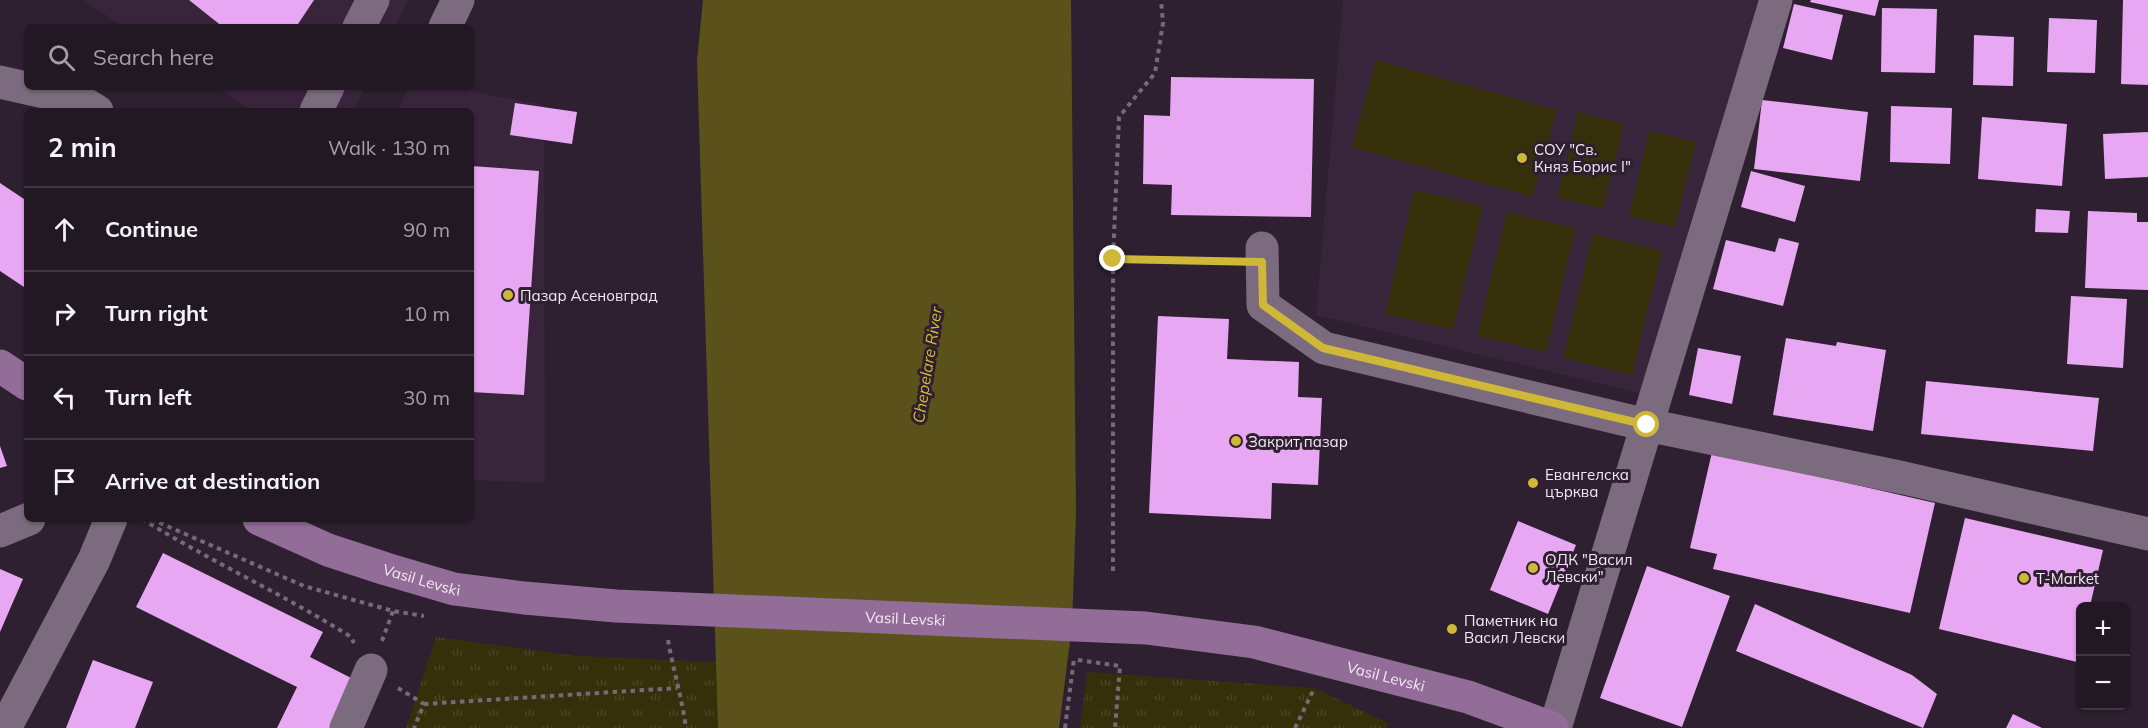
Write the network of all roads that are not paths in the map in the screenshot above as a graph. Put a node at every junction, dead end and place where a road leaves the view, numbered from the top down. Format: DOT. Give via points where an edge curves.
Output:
graph roads {
  1 [pos="373,0"];
  2 [pos="458,0"];
  3 [pos="1776,0"];
  4 [pos="361,24"];
  5 [pos="446,24"];
  6 [pos="0,82"];
  7 [pos="24,87"];
  8 [pos="35,90"];
  9 [pos="326,90"];
  10 [pos="92,108"];
  11 [pos="318,108"];
  12 [pos="1262,255"];
  13 [pos="0,366"];
  14 [pos="24,382"];
  15 [pos="1647,425"];
  16 [pos="24,521"];
  17 [pos="110,522"];
  18 [pos="266,522"];
  19 [pos="0,531"];
  20 [pos="2148,534"];
  21 [pos="371,670"];
  22 [pos="5,728"];
  23 [pos="346,728"];
  24 [pos="1554,728"];
  1 -- 4 [label="street"];
  2 -- 5 [label="street"];
  3 -- 15 [label="street"];
  6 -- 7 [label="street"];
  8 -- 10 [label="street" via="79,100"];
  9 -- 11 [label="street"];
  12 -- 15 [label="street" via="1263,305 1323,348"];
  13 -- 14 [label="main road"];
  15 -- 20 [label="street"];
  15 -- 24 [label="street"];
  16 -- 19 [label="street"];
  17 -- 22 [label="street" via="94,560"];
  18 -- 24 [label="main road, Vasil Levski" via="328,550 454,589 524,598 616,606 1146,628 1254,642 1468,697"];
  21 -- 23 [label="street"];
}
